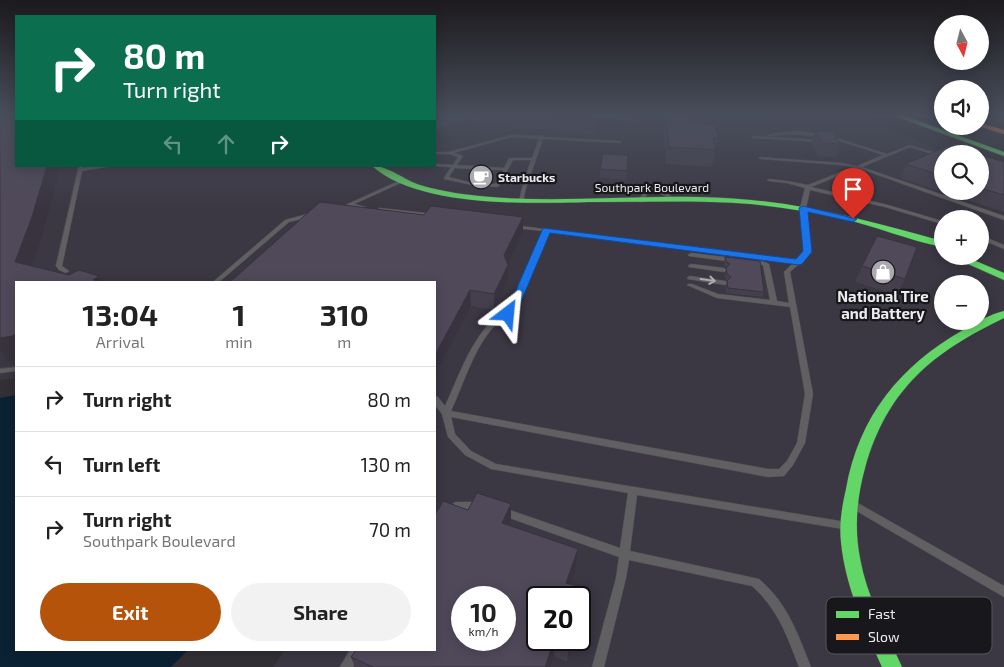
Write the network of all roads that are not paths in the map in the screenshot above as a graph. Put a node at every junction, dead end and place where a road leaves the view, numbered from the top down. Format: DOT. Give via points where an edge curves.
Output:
graph roads {
  1 [pos="474,146"];
  2 [pos="538,146"];
  3 [pos="857,146"];
  4 [pos="910,146"];
  5 [pos="910,146"];
  6 [pos="982,146"];
  7 [pos="436,152"];
  8 [pos="448,153"];
  9 [pos="934,154"];
  10 [pos="1004,154"];
  11 [pos="888,155"];
  12 [pos="761,158"];
  13 [pos="534,159"];
  14 [pos="436,165"];
  15 [pos="452,166"];
  16 [pos="96,167"];
  17 [pos="377,167"];
  18 [pos="858,167"];
  19 [pos="81,168"];
  20 [pos="505,169"];
  21 [pos="769,180"];
  22 [pos="403,181"];
  23 [pos="808,188"];
  24 [pos="521,201"];
  25 [pos="350,205"];
  26 [pos="341,208"];
  27 [pos="803,208"];
  28 [pos="368,209"];
  29 [pos="377,210"];
  30 [pos="323,213"];
  31 [pos="437,216"];
  32 [pos="1004,218"];
  33 [pos="934,220"];
  34 [pos="510,225"];
  35 [pos="547,230"];
  36 [pos="989,241"];
  37 [pos="930,242"];
  38 [pos="934,243"];
  39 [pos="934,245"];
  40 [pos="1004,247"];
  41 [pos="691,255"];
  42 [pos="799,262"];
  43 [pos="989,262"];
  44 [pos="977,265"];
  45 [pos="691,266"];
  46 [pos="1004,269"];
  47 [pos="724,270"];
  48 [pos="66,271"];
  49 [pos="759,274"];
  50 [pos="768,275"];
  51 [pos="1004,279"];
  52 [pos="217,281"];
  53 [pos="725,283"];
  54 [pos="761,288"];
  55 [pos="771,289"];
  56 [pos="774,303"];
  57 [pos="793,305"];
  58 [pos="1001,317"];
  59 [pos="15,369"];
  60 [pos="0,371"];
  61 [pos="436,400"];
  62 [pos="446,413"];
  63 [pos="633,490"];
  64 [pos="851,503"];
  65 [pos="436,517"];
  66 [pos="849,526"];
  67 [pos="624,554"];
  68 [pos="1004,592"];
  69 [pos="863,597"];
  70 [pos="355,651"];
  71 [pos="886,654"];
  72 [pos="346,667"];
  73 [pos="598,667"];
  74 [pos="805,667"];
  75 [pos="892,667"];
  1 -- 8 [label="lane"];
  2 -- 13 [label="lane"];
  3 -- 11 [label="lane"];
  4 -- 11 [label="lane"];
  5 -- 9 [label="lane"];
  6 -- 10 [label="main road"];
  7 -- 8 [label="lane"];
  8 -- 15 [label="lane" via="461,156"];
  11 -- 18 [label="lane"];
  12 -- 18 [label="lane"];
  13 -- 20 [label="lane" via="511,159"];
  13 -- 24 [label="lane"];
  14 -- 15 [label="lane"];
  15 -- 20 [label="lane"];
  15 -- 20 [label="lane" via="446,178 497,186"];
  16 -- 19 [label="lane"];
  17 -- 22 [label="main road, Southpark Boulevard"];
  18 -- 23 [label="lane"];
  18 -- 32 [label="lane"];
  19 -- 48 [label="lane" via="59,266"];
  21 -- 23 [label="lane"];
  22 -- 24 [label="main road, Southpark Boulevard" via="469,198"];
  22 -- 25 [label="lane"];
  23 -- 27 [label="lane"];
  23 -- 33 [label="lane"];
  24 -- 27 [label="main road, Southpark Boulevard" via="677,200 749,202"];
  25 -- 26 [label="lane"];
  25 -- 28 [label="lane"];
  27 -- 37 [label="main road, Southpark Boulevard" via="870,223"];
  27 -- 42 [label="lane" via="808,252"];
  29 -- 31 [label="lane"];
  30 -- 52 [label="lane" via="287,221"];
  34 -- 35 [label="lane"];
  35 -- 42 [label="lane"];
  35 -- 62 [label="lane" via="515,304 490,328 476,350"];
  36 -- 40 [label="lane"];
  37 -- 38 [label="main road, Southpark Boulevard"];
  37 -- 39 [label="main road, Southpark Boulevard"];
  41 -- 50 [label="lane" via="766,264"];
  42 -- 57 [label="lane" via="787,272"];
  43 -- 46 [label="main road"];
  44 -- 51 [label="main road"];
  45 -- 47 [label="lane"];
  49 -- 50 [label="lane"];
  50 -- 55 [label="lane"];
  56 -- 53 [label="lane, one-way" via="718,296 690,281"];
  54 -- 55 [label="lane"];
  55 -- 56 [label="lane"];
  56 -- 57 [label="lane"];
  57 -- 62 [label="lane" via="809,394 801,443 781,473 768,474"];
  58 -- 64 [label="main road" via="942,344 893,392 861,449"];
  59 -- 60 [label="lane"];
  61 -- 62 [label="lane"];
  62 -- 63 [label="lane" via="451,435 468,453 494,467"];
  63 -- 66 [label="lane"];
  63 -- 67 [label="lane"];
  64 -- 66 [label="main road"];
  64 -- 68 [label="lane"];
  65 -- 67 [label="lane" via="456,506 491,507"];
  66 -- 69 [label="main road" via="854,566"];
  67 -- 73 [label="lane"];
  67 -- 74 [label="lane" via="755,582 770,592 783,613"];
  70 -- 72 [label="lane"];
  71 -- 75 [label="main road"];
}
